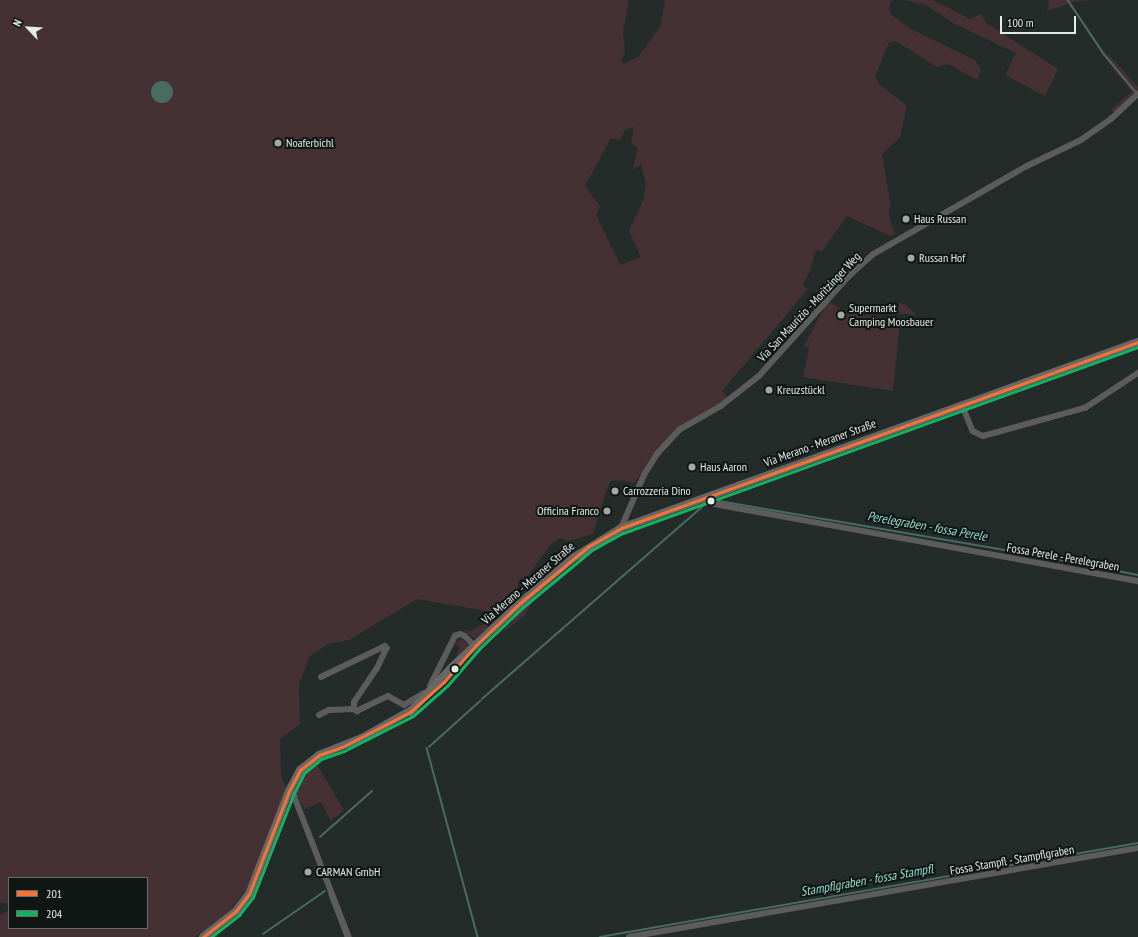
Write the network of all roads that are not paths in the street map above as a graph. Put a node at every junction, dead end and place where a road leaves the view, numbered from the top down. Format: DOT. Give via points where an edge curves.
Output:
graph roads {
  1 [pos="1138,94"];
  2 [pos="1138,342"];
  3 [pos="1138,373"];
  4 [pos="962,404"];
  5 [pos="704,497"];
  6 [pos="620,528"];
  7 [pos="1138,581"];
  8 [pos="475,646"];
  9 [pos="321,678"];
  10 [pos="354,709"];
  11 [pos="319,715"];
  12 [pos="289,791"];
  13 [pos="1138,848"];
  14 [pos="203,937"];
  15 [pos="349,937"];
  16 [pos="629,937"];
  1 -- 6 [label="street, Via San Maurizio - Moritzinger Weg" via="1111,119 1081,140 1027,166 885,246 866,260 759,376 733,398 679,430 657,454 644,475"];
  2 -- 4 [label="main road, Via Merano - Meraner Straße"];
  3 -- 4 [label="street" via="1085,408 983,436 973,431"];
  4 -- 5 [label="main road, Via Merano - Meraner Straße"];
  5 -- 6 [label="main road, Via Merano - Meraner Straße"];
  5 -- 7 [label="street, Fossa Perele - Perelegraben" via="706,502 725,506"];
  6 -- 8 [label="main road, Via Merano - Meraner Straße" via="573,558"];
  8 -- 10 [label="street" via="465,636 455,636 430,686 408,703 401,704 388,696 357,711"];
  8 -- 12 [label="main road, Via Merano - Meraner Straße" via="410,712 362,738 309,762 300,770"];
  9 -- 10 [label="street" via="386,646 377,669 355,702"];
  10 -- 11 [label="street" via="329,710"];
  12 -- 14 [label="main road, Via Merano - Meraner Straße" via="249,894 236,911"];
  12 -- 15 [label="street" via="294,795"];
  13 -- 16 [label="street, Fossa Stampfl - Stampflgraben"];
}
